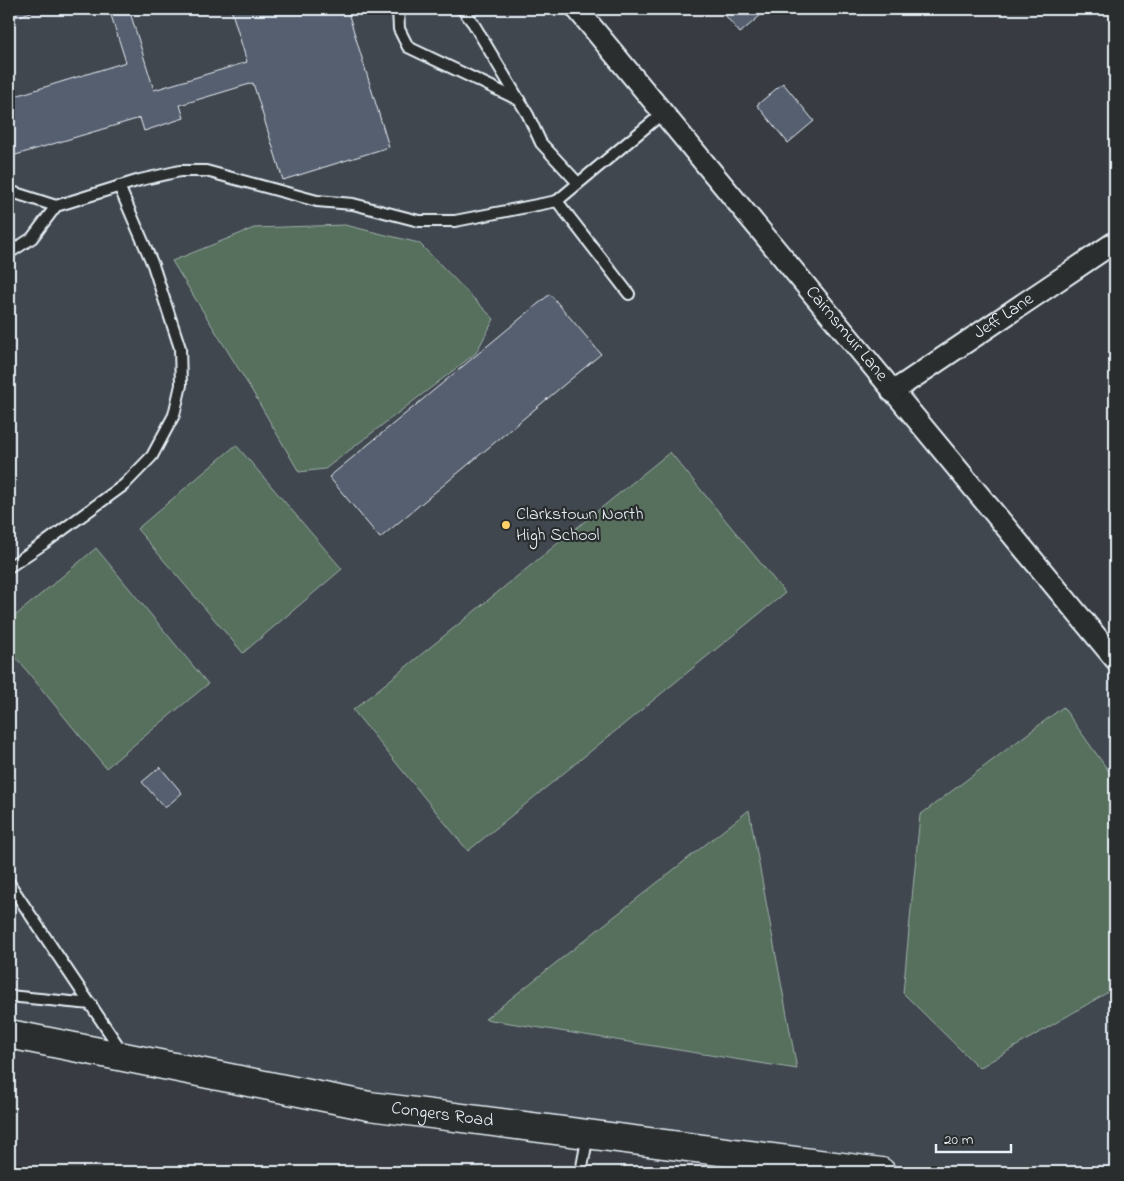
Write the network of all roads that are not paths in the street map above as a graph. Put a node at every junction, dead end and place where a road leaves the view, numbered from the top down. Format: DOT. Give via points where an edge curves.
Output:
graph roads {
  1 [pos="398,9"];
  2 [pos="462,9"];
  3 [pos="577,9"];
  4 [pos="519,100"];
  5 [pos="663,113"];
  6 [pos="578,183"];
  7 [pos="119,186"];
  8 [pos="9,191"];
  9 [pos="557,201"];
  10 [pos="56,206"];
  11 [pos="1115,242"];
  12 [pos="9,253"];
  13 [pos="629,294"];
  14 [pos="892,392"];
  15 [pos="9,567"];
  16 [pos="1115,659"];
  17 [pos="9,883"];
  18 [pos="9,996"];
  19 [pos="91,1004"];
  20 [pos="9,1034"];
  21 [pos="127,1058"];
  22 [pos="588,1134"];
  23 [pos="778,1165"];
  24 [pos="581,1172"];
  25 [pos="882,1172"];
  1 -- 4 [label="lane" via="399,29 408,47"];
  2 -- 4 [label="lane"];
  3 -- 5 [label="street, Cairnsmuir Lane"];
  4 -- 6 [label="lane" via="541,143"];
  5 -- 6 [label="lane"];
  5 -- 14 [label="street, Cairnsmuir Lane"];
  6 -- 9 [label="lane"];
  7 -- 9 [label="lane" via="180,171 206,171 317,201 353,204 419,221 455,221"];
  7 -- 10 [label="lane"];
  7 -- 15 [label="lane" via="153,265 180,348 181,385 174,414 152,456 124,485"];
  8 -- 10 [label="lane"];
  9 -- 13 [label="lane"];
  10 -- 12 [label="lane" via="32,238"];
  11 -- 14 [label="street, Jeff Lane"];
  14 -- 16 [label="street, Cairnsmuir Lane"];
  17 -- 19 [label="lane"];
  18 -- 19 [label="lane"];
  19 -- 21 [label="lane"];
  20 -- 21 [label="street, Congers Road"];
  21 -- 22 [label="street, Congers Road" via="369,1106"];
  22 -- 23 [label="street, Congers Road"];
  22 -- 24 [label="lane"];
  23 -- 25 [label="street, Congers Road"];
}
